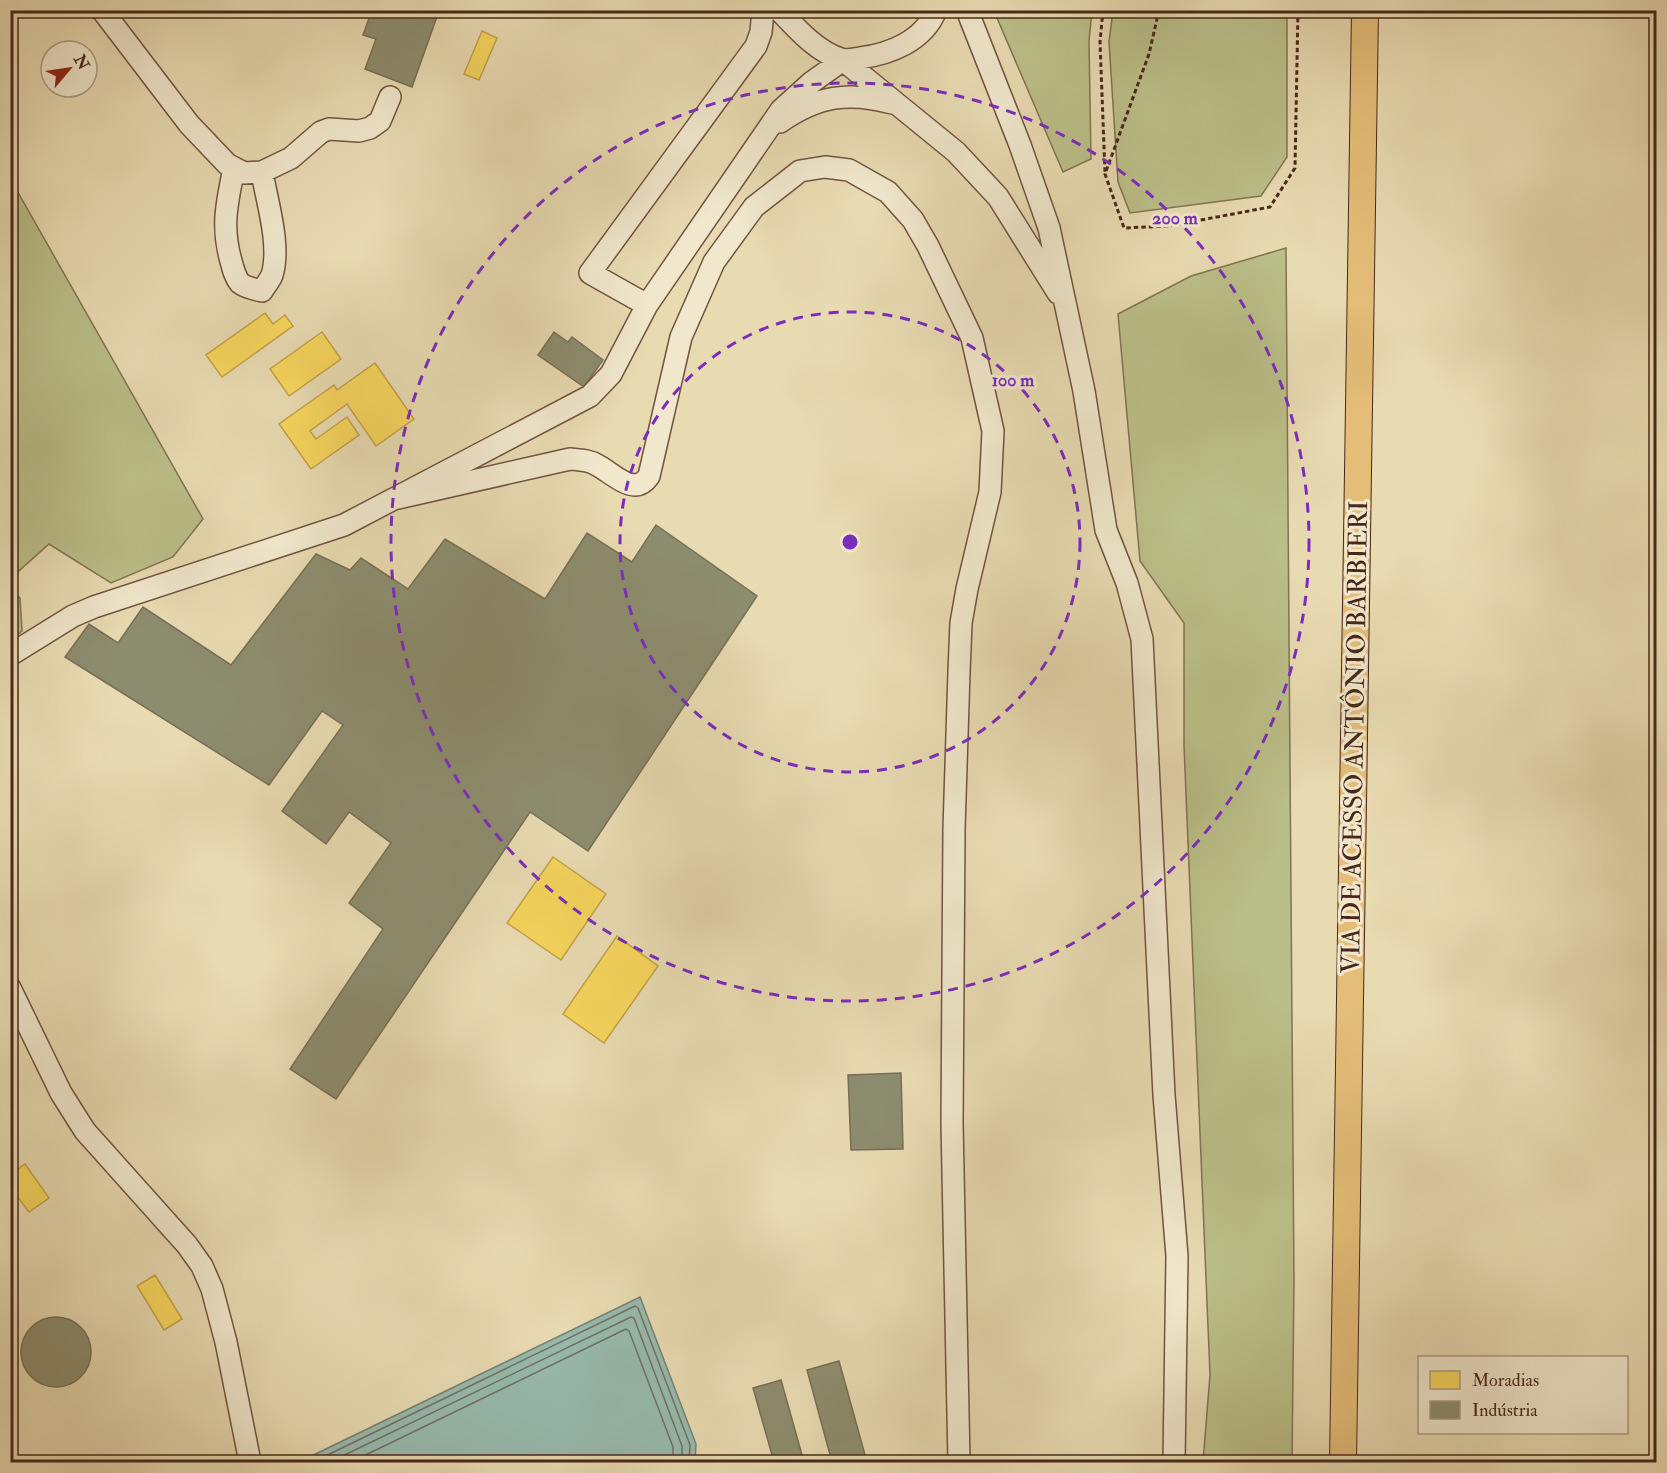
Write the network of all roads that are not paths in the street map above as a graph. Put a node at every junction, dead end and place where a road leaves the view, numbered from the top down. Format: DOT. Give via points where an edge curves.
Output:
graph roads {
  1 [pos="102,10"];
  2 [pos="763,10"];
  3 [pos="779,10"];
  4 [pos="936,10"];
  5 [pos="967,10"];
  6 [pos="1365,10"];
  7 [pos="843,60"];
  8 [pos="390,97"];
  9 [pos="899,105"];
  10 [pos="765,132"];
  11 [pos="234,168"];
  12 [pos="262,172"];
  13 [pos="647,305"];
  14 [pos="1066,306"];
  15 [pos="398,498"];
  16 [pos="10,655"];
  17 [pos="10,988"];
  18 [pos="250,1462"];
  19 [pos="959,1462"];
  20 [pos="1174,1462"];
  21 [pos="1343,1462"];
  1 -- 11 [label="street" via="189,124"];
  2 -- 13 [label="street" via="756,46 591,273"];
  3 -- 7 [label="street" via="825,51"];
  4 -- 7 [label="street" via="923,31 906,43 874,56"];
  5 -- 14 [label="street" via="1049,228"];
  6 -- 21 [label="main road, VIA DE ACESSO ANTÔNIO BARBIERI"];
  7 -- 9 [label="street"];
  7 -- 10 [label="street" via="787,104"];
  8 -- 12 [label="street" via="380,122 370,128 321,132 291,158"];
  9 -- 10 [label="street" via="864,96 835,96 794,112"];
  9 -- 14 [label="street" via="956,152 998,197"];
  10 -- 13 [label="street"];
  11 -- 12 [label="street"];
  11 -- 12 [label="street" via="225,212 225,240 239,282 262,291 272,275 274,257"];
  13 -- 15 [label="street" via="611,374 590,396"];
  14 -- 20 [label="street" via="1106,530 1142,639 1164,1095 1177,1256"];
  15 -- 16 [label="street" via="344,525 94,607"];
  15 -- 19 [label="street" via="570,459 596,464 627,484 641,485 649,476 681,337 714,262 754,207 800,171 825,167 849,170 888,192 913,220 972,338 993,431 990,492 961,622 958,672 952,1123"];
  17 -- 18 [label="street" via="61,1093 86,1131 202,1266 226,1342"];
}
